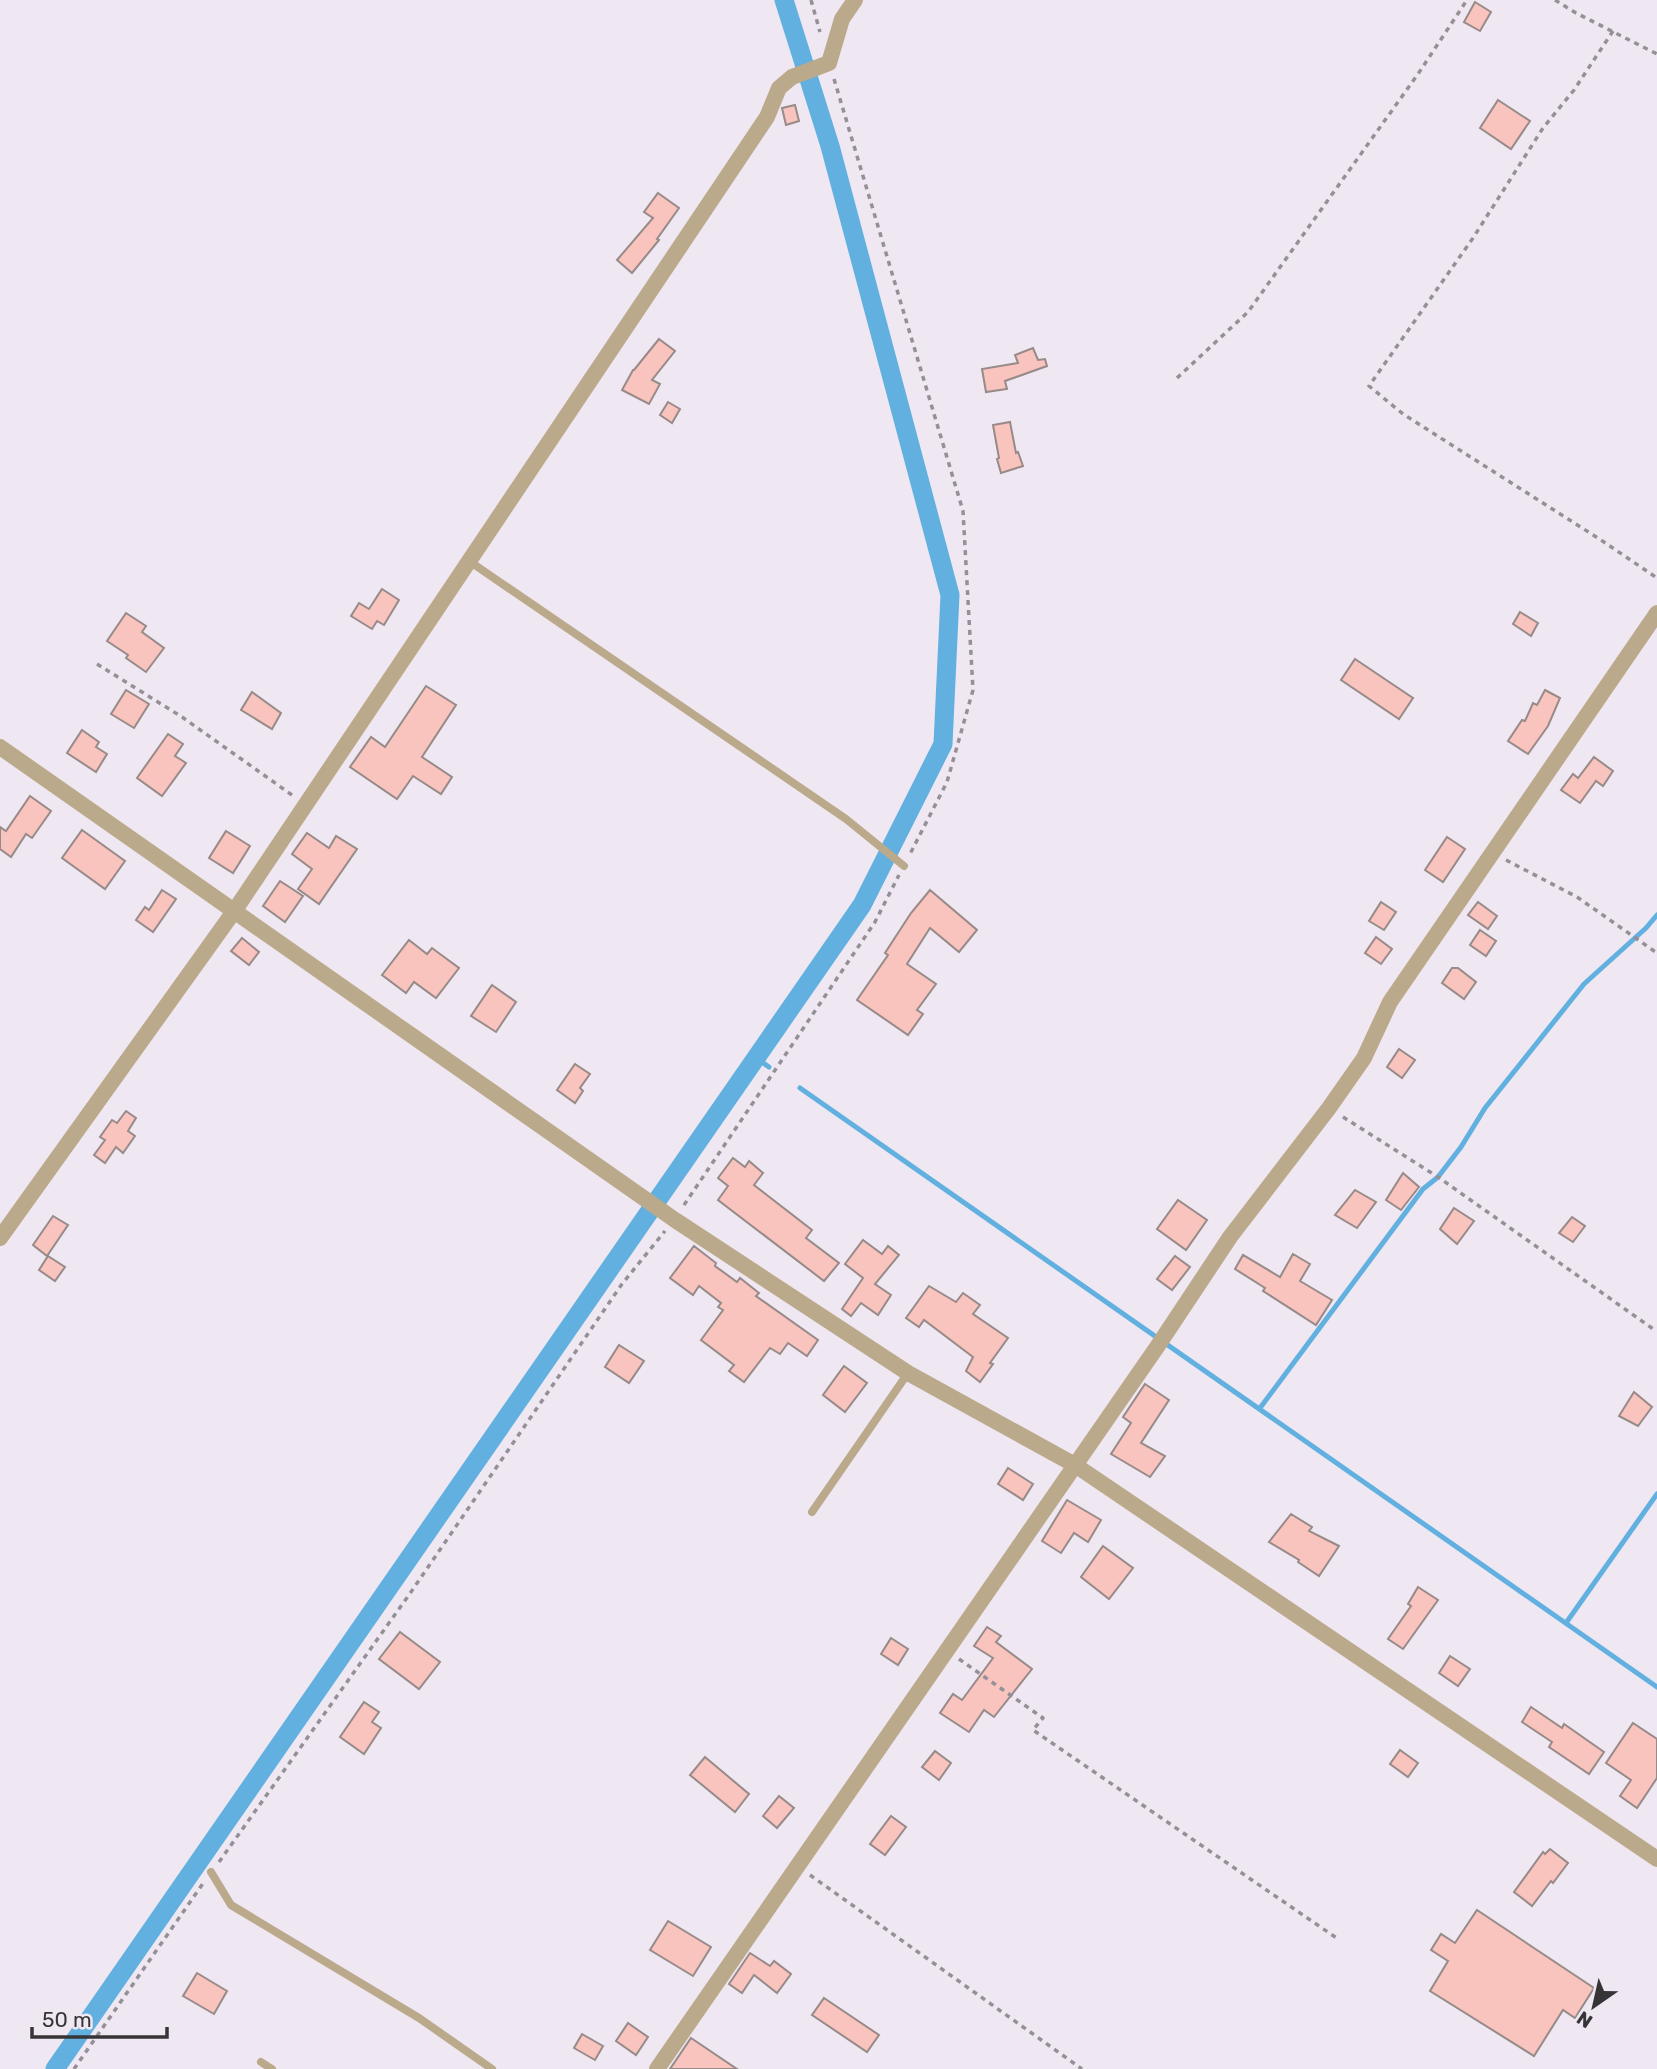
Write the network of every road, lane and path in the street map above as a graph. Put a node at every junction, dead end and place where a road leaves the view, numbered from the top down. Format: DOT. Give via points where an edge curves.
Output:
graph roads {
  1 [pos="855,0"];
  2 [pos="1467,0"];
  3 [pos="1555,0"];
  4 [pos="1613,31"];
  5 [pos="1657,54"];
  6 [pos="826,65"];
  7 [pos="1177,378"];
  8 [pos="469,561"];
  9 [pos="1657,578"];
  10 [pos="1657,613"];
  11 [pos="97,664"];
  12 [pos="0,747"];
  13 [pos="306,805"];
  14 [pos="1492,853"];
  15 [pos="904,866"];
  16 [pos="234,910"];
  17 [pos="1657,953"];
  18 [pos="1329,1108"];
  19 [pos="675,1220"];
  20 [pos="0,1238"];
  21 [pos="1656,1331"];
  22 [pos="908,1373"];
  23 [pos="1074,1465"];
  24 [pos="811,1512"];
  25 [pos="946,1651"];
  26 [pos="1657,1859"];
  27 [pos="797,1866"];
  28 [pos="211,1872"];
  29 [pos="1338,1938"];
  30 [pos="261,2062"];
  31 [pos="74,2069"];
  32 [pos="272,2069"];
  33 [pos="492,2069"];
  34 [pos="657,2069"];
  35 [pos="1082,2069"];
  1 -- 6 [label="street" via="842,19"];
  2 -- 7 [label="path" via="1248,312"];
  3 -- 4 [label="path"];
  4 -- 5 [label="path"];
  4 -- 9 [label="path" via="1369,386 1403,414"];
  6 -- 8 [label="street" via="792,77 779,88 767,117"];
  6 -- 15 [label="path" via="962,511 973,690 947,782"];
  8 -- 13 [label="street"];
  8 -- 15 [label="lane" via="846,819"];
  10 -- 14 [label="street"];
  11 -- 13 [label="path" via="182,717"];
  12 -- 16 [label="street"];
  13 -- 16 [label="street"];
  14 -- 17 [label="path" via="1577,897"];
  14 -- 18 [label="street" via="1390,1002 1364,1058"];
  15 -- 19 [label="path" via="875,922"];
  16 -- 19 [label="street"];
  16 -- 20 [label="street"];
  18 -- 21 [label="path" via="1437,1177"];
  18 -- 23 [label="street" via="1230,1237"];
  19 -- 22 [label="street"];
  19 -- 28 [label="path" via="622,1284"];
  22 -- 23 [label="street"];
  22 -- 24 [label="lane"];
  23 -- 25 [label="street"];
  23 -- 26 [label="street"];
  25 -- 27 [label="street"];
  25 -- 29 [label="path" via="1043,1717 1033,1730"];
  27 -- 34 [label="street"];
  27 -- 35 [label="path"];
  28 -- 31 [label="path"];
  28 -- 33 [label="lane" via="231,1905 419,2018"];
  30 -- 32 [label="lane"];
}
